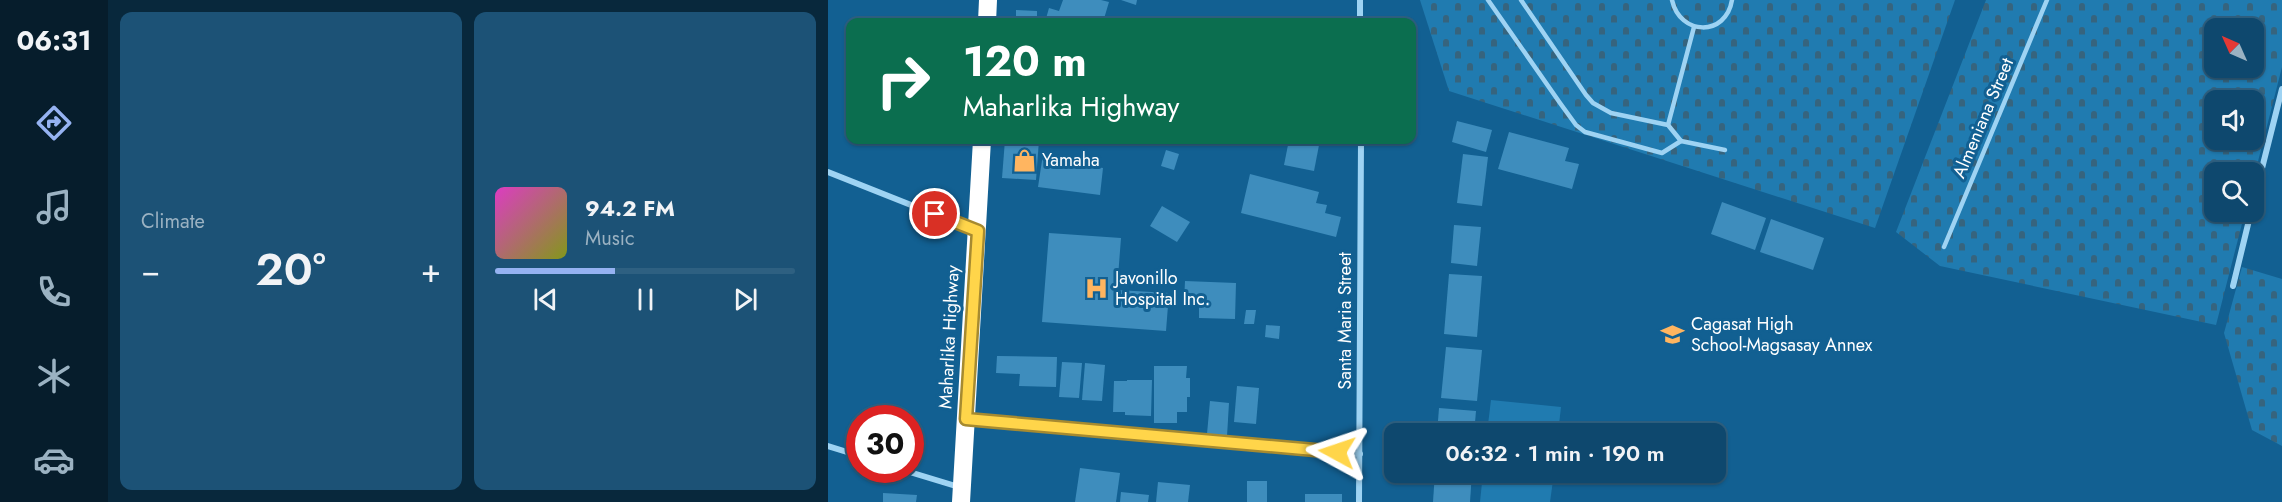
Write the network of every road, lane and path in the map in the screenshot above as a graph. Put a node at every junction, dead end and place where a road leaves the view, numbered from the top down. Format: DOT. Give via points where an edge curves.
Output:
graph roads {
  1 [pos="988,0"];
  2 [pos="1360,0"];
  3 [pos="1488,0"];
  4 [pos="1521,0"];
  5 [pos="1672,0"];
  6 [pos="1732,0"];
  7 [pos="2047,0"];
  8 [pos="987,18"];
  9 [pos="1360,18"];
  10 [pos="1694,27"];
  11 [pos="2282,89"];
  12 [pos="1668,125"];
  13 [pos="1682,141"];
  14 [pos="982,144"];
  15 [pos="1361,144"];
  16 [pos="1725,150"];
  17 [pos="2264,162"];
  18 [pos="828,172"];
  19 [pos="2249,222"];
  20 [pos="978,231"];
  21 [pos="1944,247"];
  22 [pos="2233,286"];
  23 [pos="966,419"];
  24 [pos="828,446"];
  25 [pos="846,452"];
  26 [pos="1360,454"];
  27 [pos="924,479"];
  28 [pos="962,495"];
  29 [pos="1359,502"];
  1 -- 8 [label="highway"];
  2 -- 9 [label="street"];
  3 -- 13 [label="lane" via="1576,125 1585,132 1662,153"];
  4 -- 12 [label="lane" via="1593,103 1611,113"];
  5 -- 10 [label="lane" via="1683,21"];
  6 -- 10 [label="lane" via="1722,21"];
  7 -- 21 [label="lane, Almeniana Street"];
  10 -- 12 [label="lane"];
  11 -- 17 [label="street"];
  12 -- 13 [label="lane"];
  13 -- 16 [label="lane"];
  14 -- 20 [label="highway, Maharlika Highway"];
  15 -- 26 [label="street, Santa Maria Street"];
  18 -- 20 [label="street"];
  19 -- 22 [label="street"];
  20 -- 23 [label="highway, Maharlika Highway"];
  23 -- 26 [label="street"];
  23 -- 28 [label="highway, Maharlika Highway"];
  24 -- 25 [label="street"];
  26 -- 29 [label="street, Santa Maria Street"];
  27 -- 28 [label="street"];
}
